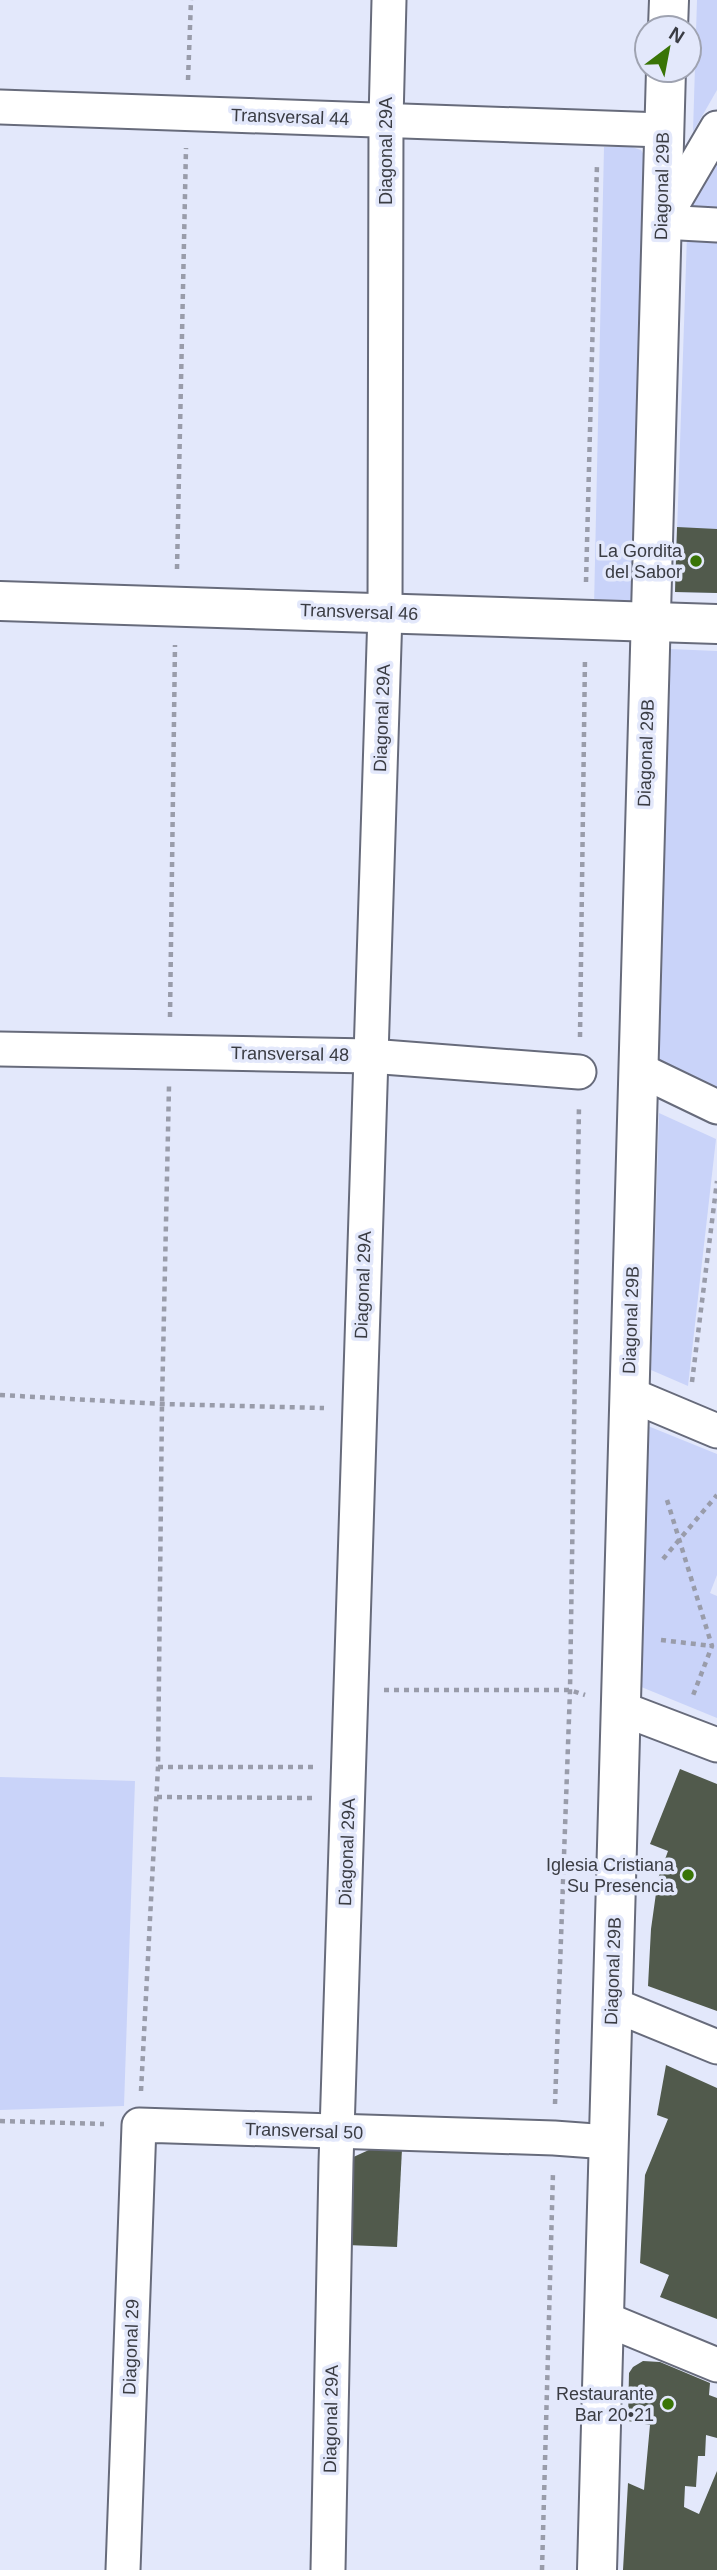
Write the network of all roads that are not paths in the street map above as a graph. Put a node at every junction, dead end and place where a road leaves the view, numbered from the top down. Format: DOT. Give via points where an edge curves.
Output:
graph roads {
  1 [pos="389,0"];
  2 [pos="665,84"];
  3 [pos="0,107"];
  4 [pos="386,120"];
  5 [pos="717,128"];
  6 [pos="663,130"];
  7 [pos="662,222"];
  8 [pos="717,225"];
  9 [pos="0,601"];
  10 [pos="385,612"];
  11 [pos="650,622"];
  12 [pos="717,624"];
  13 [pos="0,1049"];
  14 [pos="370,1056"];
  15 [pos="638,1069"];
  16 [pos="579,1072"];
  17 [pos="717,1107"];
  18 [pos="629,1394"];
  19 [pos="702,1426"];
  20 [pos="620,1707"];
  21 [pos="717,1745"];
  22 [pos="612,2004"];
  23 [pos="717,2047"];
  24 [pos="139,2124"];
  25 [pos="339,2133"];
  26 [pos="608,2142"];
  27 [pos="603,2318"];
  28 [pos="717,2365"];
  29 [pos="123,2570"];
  30 [pos="328,2570"];
  31 [pos="597,2570"];
  1 -- 4 [label="street, Diagonal 29A"];
  2 -- 6 [label="street, Diagonal 29B"];
  3 -- 4 [label="street, Transversal 44"];
  4 -- 6 [label="street, Transversal 44"];
  4 -- 10 [label="street, Diagonal 29A"];
  5 -- 7 [label="street"];
  6 -- 7 [label="street, Diagonal 29B"];
  7 -- 8 [label="street"];
  7 -- 11 [label="street, Diagonal 29B"];
  9 -- 10 [label="street, Transversal 46"];
  10 -- 11 [label="street, Transversal 46"];
  10 -- 14 [label="street, Diagonal 29A"];
  11 -- 12 [label="street, Transversal 46"];
  11 -- 15 [label="street, Diagonal 29B"];
  13 -- 14 [label="street, Transversal 48"];
  14 -- 16 [label="street, Transversal 48"];
  14 -- 25 [label="street, Diagonal 29A"];
  15 -- 17 [label="street"];
  15 -- 18 [label="street, Diagonal 29B"];
  18 -- 19 [label="street"];
  18 -- 20 [label="street, Diagonal 29B"];
  20 -- 21 [label="street"];
  20 -- 22 [label="street, Diagonal 29B"];
  22 -- 23 [label="street"];
  22 -- 26 [label="street, Diagonal 29B"];
  24 -- 25 [label="street, Transversal 50"];
  24 -- 29 [label="street, Diagonal 29"];
  25 -- 26 [label="street, Transversal 50"];
  25 -- 30 [label="street, Diagonal 29A"];
  26 -- 27 [label="street, Diagonal 29B"];
  27 -- 28 [label="street"];
  27 -- 31 [label="street, Diagonal 29B"];
}
